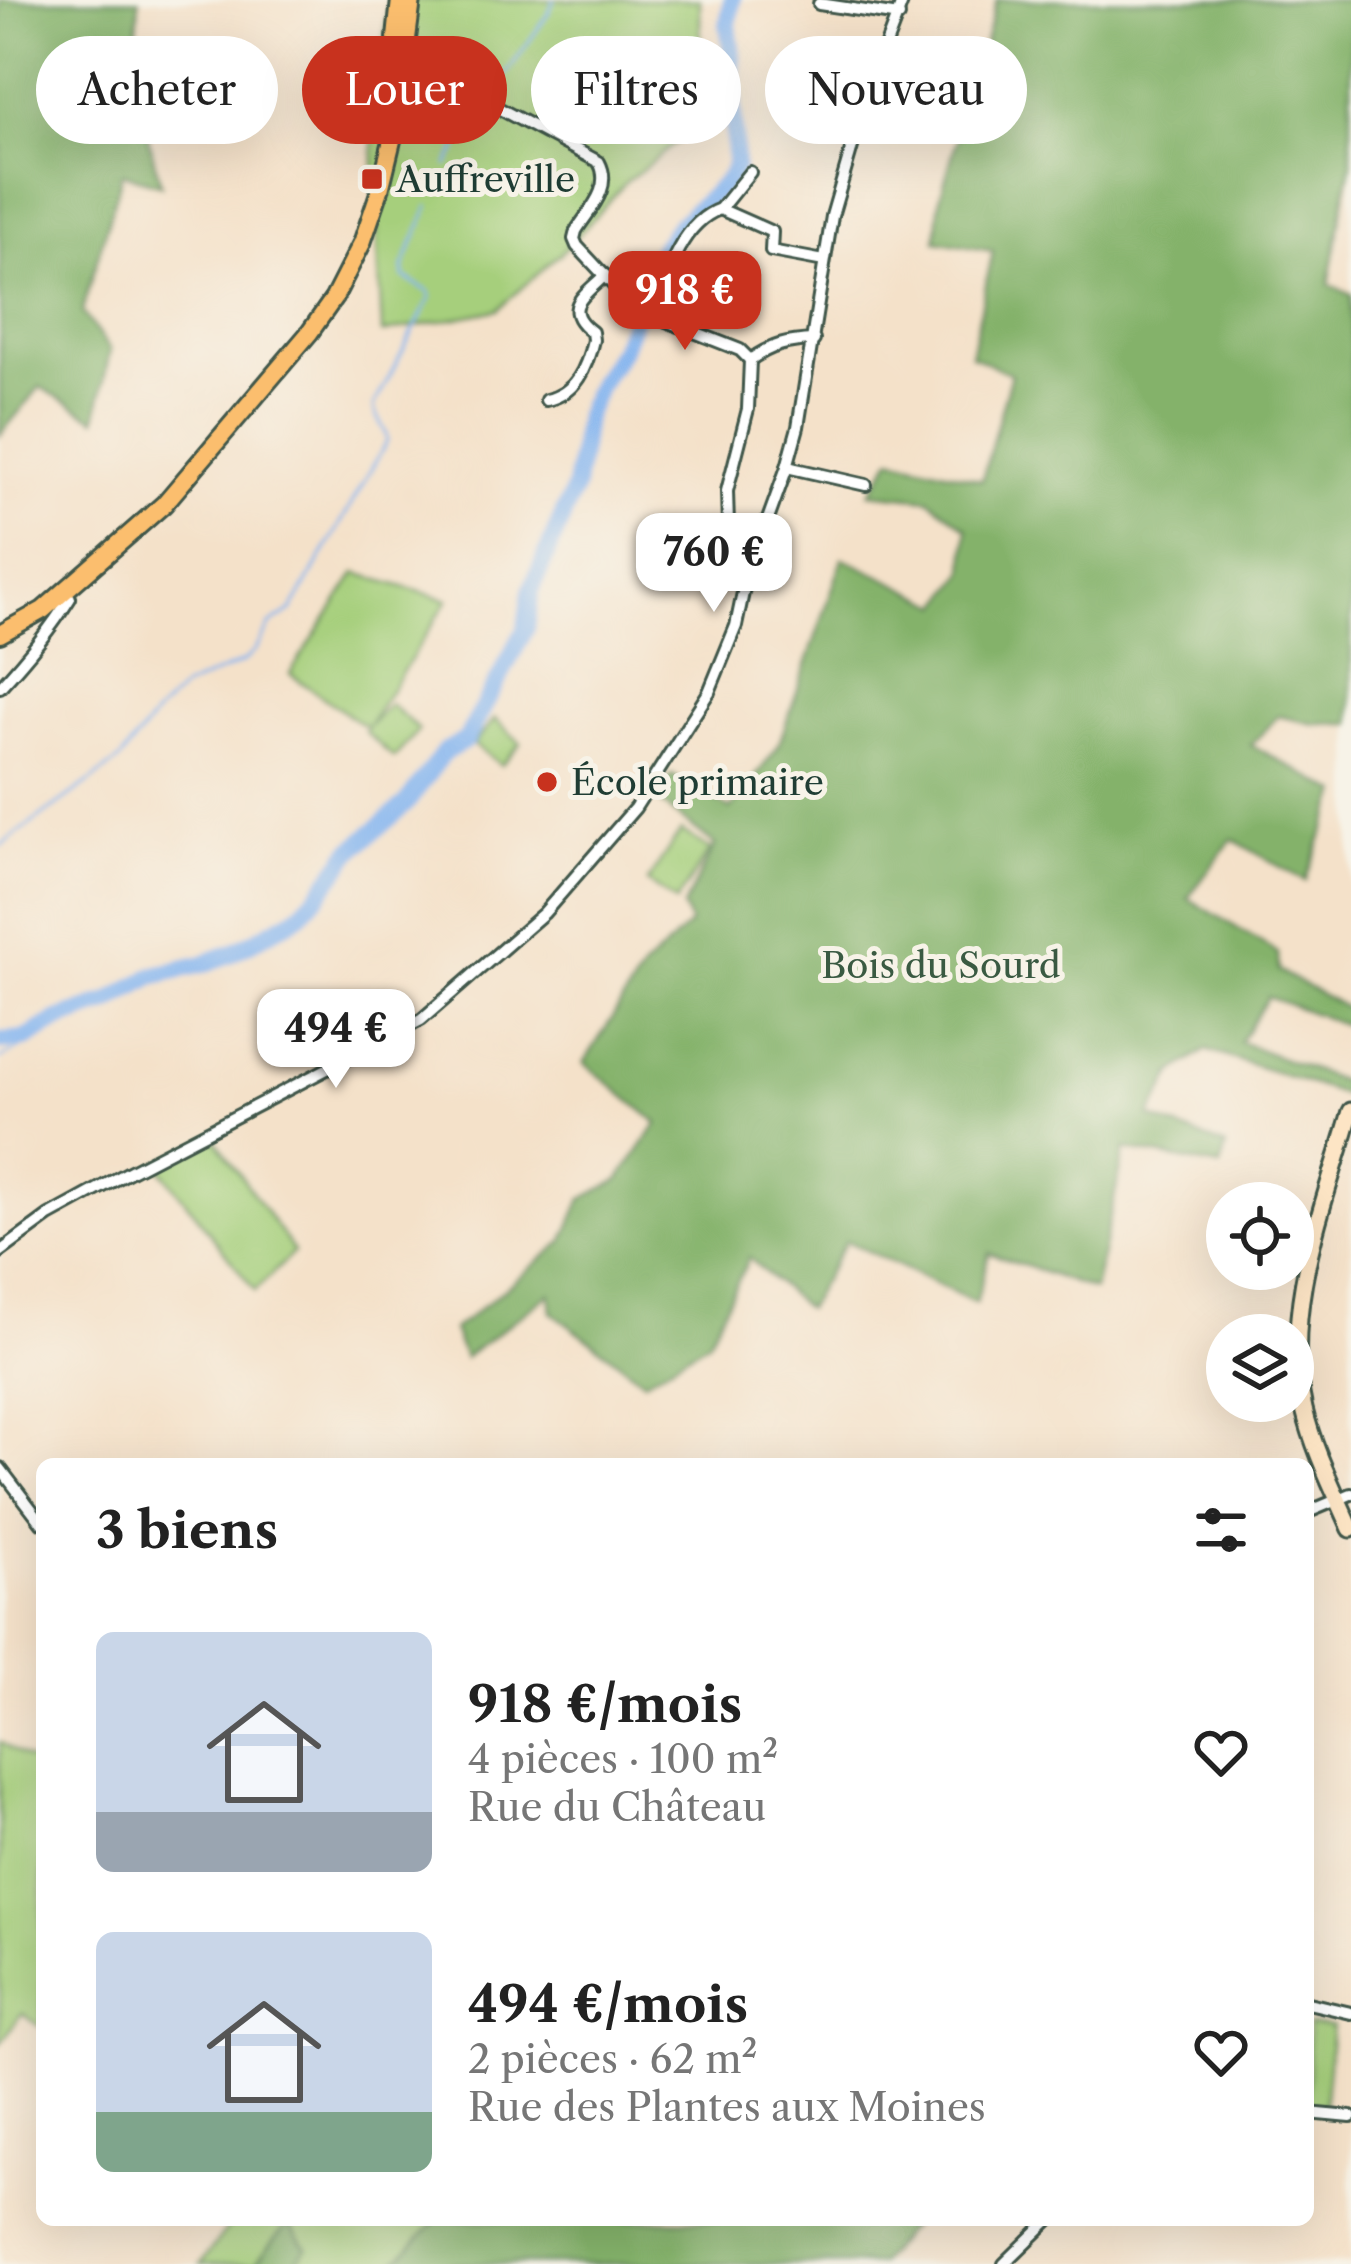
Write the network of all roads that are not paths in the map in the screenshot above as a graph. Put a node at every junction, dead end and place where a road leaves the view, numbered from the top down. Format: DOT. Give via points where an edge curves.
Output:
graph roads {
  1 [pos="400,0"];
  2 [pos="412,0"];
  3 [pos="903,0"];
  4 [pos="820,4"];
  5 [pos="899,16"];
  6 [pos="400,36"];
  7 [pos="404,36"];
  8 [pos="507,113"];
  9 [pos="387,144"];
  10 [pos="750,172"];
  11 [pos="719,209"];
  12 [pos="824,261"];
  13 [pos="605,275"];
  14 [pos="650,314"];
  15 [pos="814,340"];
  16 [pos="750,360"];
  17 [pos="547,400"];
  18 [pos="787,466"];
  19 [pos="866,485"];
  20 [pos="745,583"];
  21 [pos="66,592"];
  22 [pos="0,634"];
  23 [pos="0,686"];
  24 [pos="1351,1111"];
  25 [pos="0,1252"];
  26 [pos="0,1468"];
  27 [pos="1344,1497"];
  28 [pos="1314,1510"];
  29 [pos="36,1514"];
  30 [pos="1351,1529"];
  31 [pos="1314,2004"];
  32 [pos="1351,2013"];
  33 [pos="1314,2114"];
  34 [pos="1351,2117"];
  35 [pos="1042,2226"];
  36 [pos="1004,2264"];
  1 -- 6 [label="main road"];
  2 -- 7 [label="main road"];
  3 -- 5 [label="street"];
  4 -- 5 [label="street"];
  5 -- 12 [label="street" via="867,95"];
  8 -- 13 [label="street" via="599,162 604,185 574,239"];
  9 -- 21 [label="main road" via="374,214 318,321 164,504"];
  10 -- 11 [label="street"];
  11 -- 12 [label="street" via="772,232 771,251"];
  11 -- 14 [label="street" via="671,260"];
  12 -- 15 [label="street"];
  13 -- 14 [label="street"];
  13 -- 17 [label="street" via="574,312 593,340 577,383"];
  14 -- 16 [label="street"];
  15 -- 16 [label="street" via="769,346"];
  15 -- 18 [label="street"];
  16 -- 20 [label="street" via="748,409 727,491"];
  18 -- 19 [label="street"];
  18 -- 20 [label="street"];
  20 -- 25 [label="street" via="709,692 635,808 544,913 421,1020 110,1182"];
  21 -- 22 [label="main road"];
  21 -- 23 [label="street" via="61,612"];
  24 -- 27 [label="main road" via="1306,1272 1298,1342 1305,1411"];
  26 -- 29 [label="street"];
  27 -- 28 [label="street"];
  27 -- 30 [label="main road"];
  31 -- 32 [label="street"];
  33 -- 34 [label="street"];
  35 -- 36 [label="street"];
}
